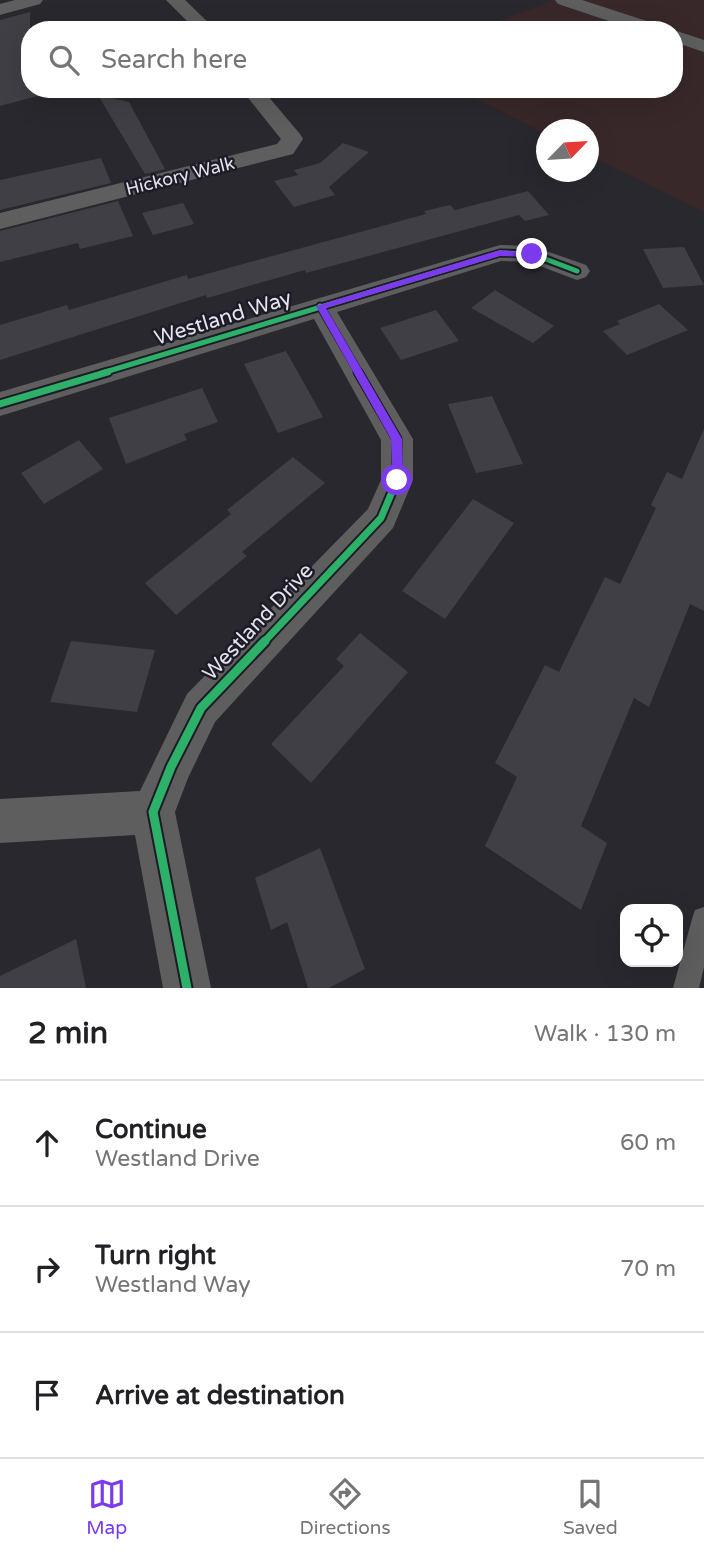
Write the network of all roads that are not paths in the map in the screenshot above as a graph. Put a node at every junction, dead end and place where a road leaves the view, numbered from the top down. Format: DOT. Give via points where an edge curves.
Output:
graph roads {
  1 [pos="34,0"];
  2 [pos="175,0"];
  3 [pos="564,0"];
  4 [pos="0,10"];
  5 [pos="197,21"];
  6 [pos="628,21"];
  7 [pos="683,39"];
  8 [pos="704,46"];
  9 [pos="258,98"];
  10 [pos="0,220"];
  11 [pos="577,271"];
  12 [pos="320,306"];
  13 [pos="0,404"];
  14 [pos="153,812"];
  15 [pos="0,821"];
  16 [pos="704,919"];
  17 [pos="187,988"];
  18 [pos="686,988"];
  1 -- 4 [label="street"];
  2 -- 5 [label="street"];
  3 -- 6 [label="street"];
  7 -- 8 [label="street"];
  9 -- 10 [label="street, Hickory Walk" via="292,139 285,149"];
  11 -- 12 [label="street, Westland Way" via="532,254 500,253"];
  12 -- 13 [label="street, Westland Way"];
  12 -- 14 [label="street, Westland Drive" via="397,439 397,480 381,518 201,708"];
  14 -- 15 [label="street"];
  14 -- 17 [label="street"];
  16 -- 18 [label="lane"];
}
